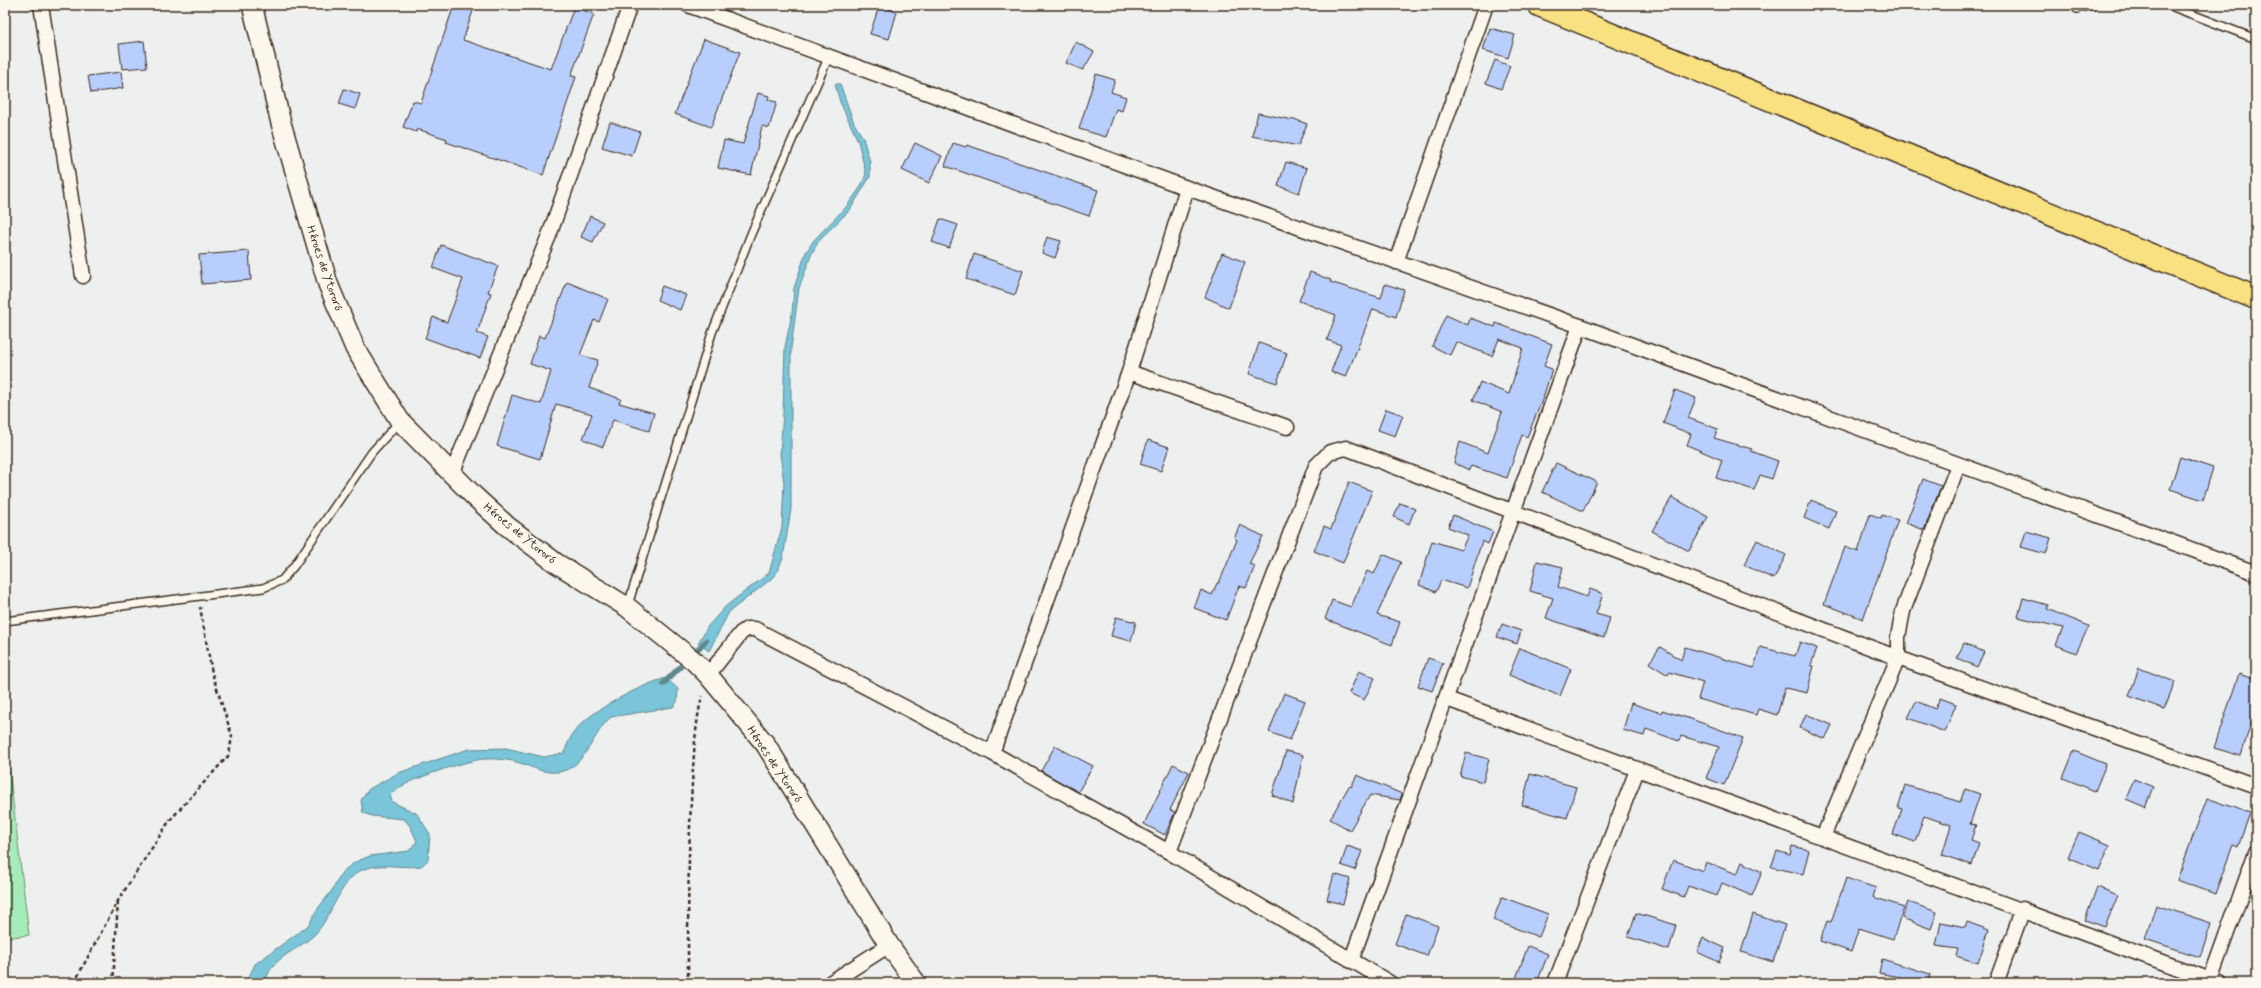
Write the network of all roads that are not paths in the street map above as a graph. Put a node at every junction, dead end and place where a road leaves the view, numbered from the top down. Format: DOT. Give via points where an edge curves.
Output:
graph roads {
  1 [pos="41,5"];
  2 [pos="252,5"];
  3 [pos="630,5"];
  4 [pos="688,5"];
  5 [pos="1486,5"];
  6 [pos="1539,5"];
  7 [pos="2092,5"];
  8 [pos="2168,5"];
  9 [pos="2077,10"];
  10 [pos="2256,39"];
  11 [pos="829,56"];
  12 [pos="1187,188"];
  13 [pos="1396,262"];
  14 [pos="83,276"];
  15 [pos="2256,298"];
  16 [pos="1580,326"];
  17 [pos="1129,372"];
  18 [pos="400,421"];
  19 [pos="1287,427"];
  20 [pos="1958,465"];
  21 [pos="452,474"];
  22 [pos="1512,510"];
  23 [pos="2256,573"];
  24 [pos="627,607"];
  25 [pos="5,621"];
  26 [pos="1898,658"];
  27 [pos="708,675"];
  28 [pos="1447,699"];
  29 [pos="992,753"];
  30 [pos="1637,770"];
  31 [pos="2256,786"];
  32 [pos="1823,837"];
  33 [pos="1170,852"];
  34 [pos="2256,852"];
  35 [pos="2024,909"];
  36 [pos="889,945"];
  37 [pos="1351,961"];
  38 [pos="2212,982"];
  39 [pos="830,983"];
  40 [pos="916,983"];
  41 [pos="1390,983"];
  42 [pos="1555,983"];
  43 [pos="1996,983"];
  1 -- 14 [label="street"];
  2 -- 18 [label="main road, Héroes de Ytororó" via="280,123 328,284 354,348"];
  3 -- 21 [label="street" via="550,233"];
  4 -- 11 [label="street"];
  5 -- 13 [label="street"];
  6 -- 15 [label="highway"];
  7 -- 9 [label="lane"];
  8 -- 10 [label="lane"];
  11 -- 12 [label="street"];
  11 -- 24 [label="lane" via="751,234 712,333"];
  12 -- 13 [label="street"];
  12 -- 17 [label="street"];
  13 -- 16 [label="street"];
  16 -- 20 [label="street"];
  16 -- 22 [label="street"];
  17 -- 19 [label="street"];
  17 -- 29 [label="street"];
  18 -- 21 [label="main road, Héroes de Ytororó"];
  18 -- 25 [label="lane" via="372,452 282,580 263,588"];
  20 -- 23 [label="street"];
  20 -- 26 [label="street" via="1903,611 1898,637"];
  21 -- 24 [label="main road, Héroes de Ytororó" via="507,526 556,563"];
  22 -- 26 [label="street"];
  22 -- 28 [label="street"];
  22 -- 33 [label="street" via="1346,448 1330,452 1316,466"];
  24 -- 27 [label="main road, Héroes de Ytororó"];
  26 -- 31 [label="street"];
  26 -- 32 [label="street"];
  27 -- 29 [label="street" via="741,633 755,629"];
  27 -- 36 [label="main road, Héroes de Ytororó" via="766,745"];
  28 -- 30 [label="street"];
  28 -- 37 [label="street"];
  29 -- 33 [label="street"];
  30 -- 32 [label="street"];
  30 -- 42 [label="street"];
  32 -- 35 [label="street"];
  33 -- 37 [label="street"];
  34 -- 38 [label="street"];
  35 -- 38 [label="street"];
  35 -- 43 [label="street"];
  36 -- 39 [label="street"];
  36 -- 40 [label="main road, Héroes de Ytororó"];
  37 -- 41 [label="street"];
}
